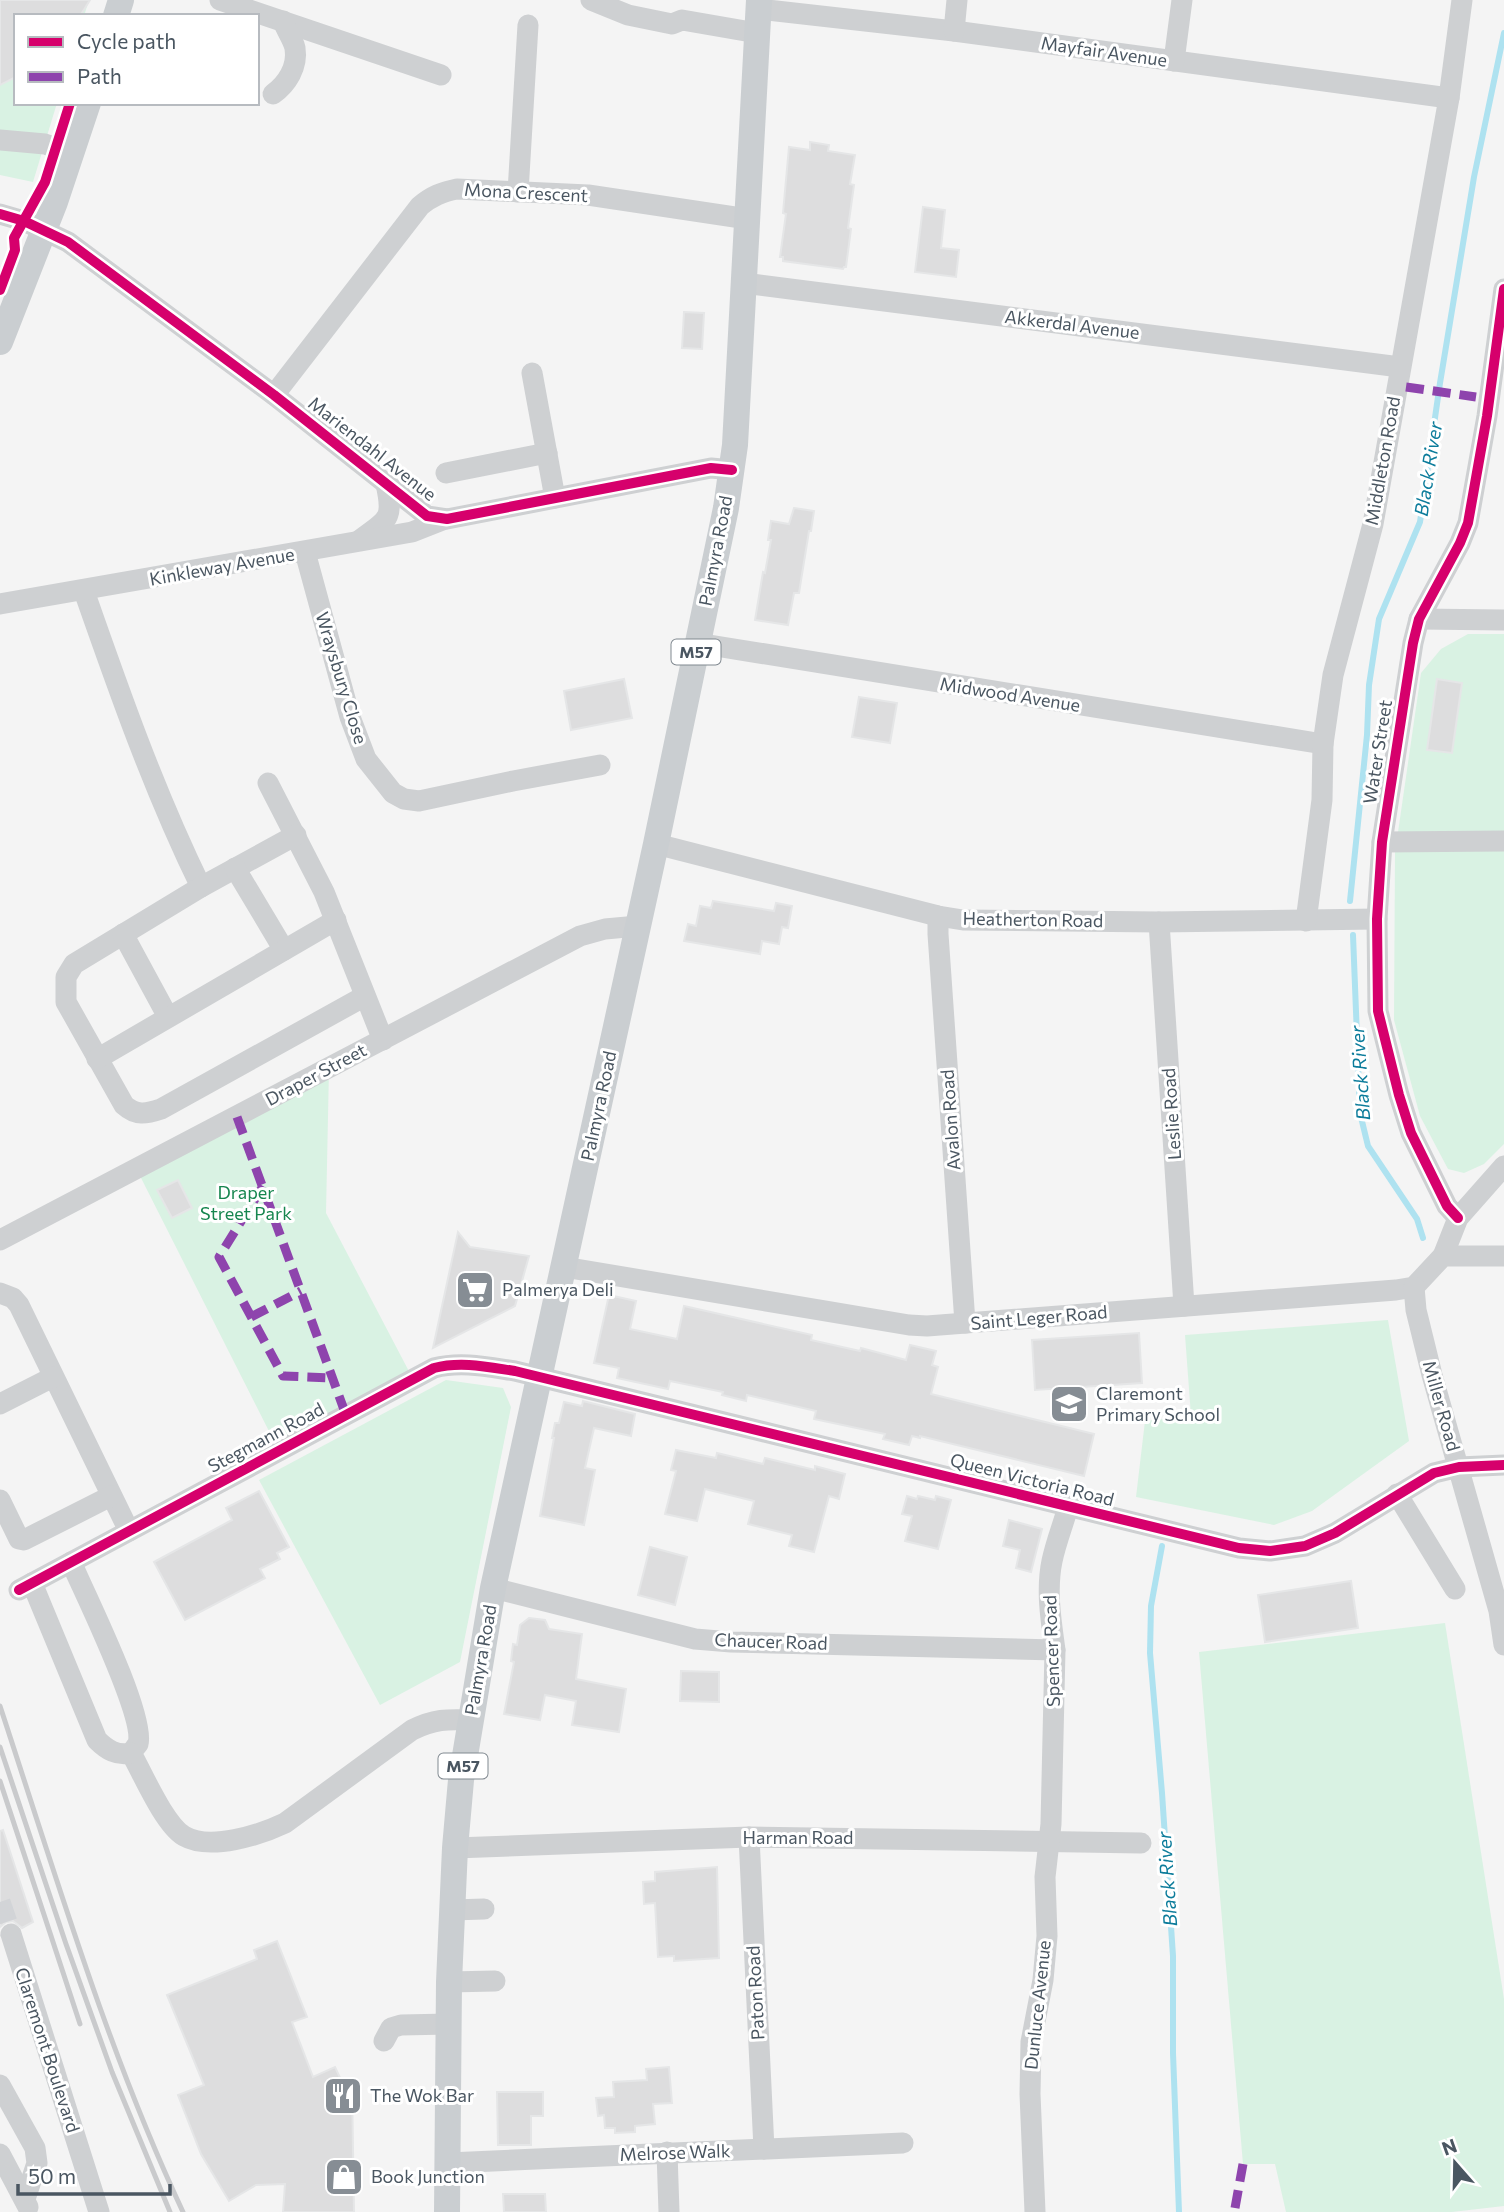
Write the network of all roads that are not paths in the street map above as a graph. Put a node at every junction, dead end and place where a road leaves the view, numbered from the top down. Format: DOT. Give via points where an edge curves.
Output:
graph roads {
  1 [pos="220,0"];
  2 [pos="592,0"];
  3 [pos="957,0"];
  4 [pos="1182,0"];
  5 [pos="1462,0"];
  6 [pos="758,14"];
  7 [pos="283,21"];
  8 [pos="528,24"];
  9 [pos="954,31"];
  10 [pos="1174,61"];
  11 [pos="441,75"];
  12 [pos="273,94"];
  13 [pos="1449,98"];
  14 [pos="87,105"];
  15 [pos="0,140"];
  16 [pos="72,154"];
  17 [pos="518,191"];
  18 [pos="0,215"];
  19 [pos="748,219"];
  20 [pos="44,229"];
  21 [pos="744,283"];
  22 [pos="1504,289"];
  23 [pos="0,342"];
  24 [pos="1400,367"];
  25 [pos="532,373"];
  26 [pos="274,395"];
  27 [pos="1495,416"];
  28 [pos="547,453"];
  29 [pos="732,470"];
  30 [pos="446,473"];
  31 [pos="386,484"];
  32 [pos="555,498"];
  33 [pos="447,519"];
  34 [pos="358,542"];
  35 [pos="305,552"];
  36 [pos="85,591"];
  37 [pos="0,604"];
  38 [pos="1419,619"];
  39 [pos="1504,620"];
  40 [pos="698,643"];
  41 [pos="1323,744"];
  42 [pos="600,765"];
  43 [pos="268,783"];
  44 [pos="296,835"];
  45 [pos="1504,841"];
  46 [pos="1382,842"];
  47 [pos="656,844"];
  48 [pos="235,868"];
  49 [pos="201,887"];
  50 [pos="938,916"];
  51 [pos="1377,919"];
  52 [pos="336,920"];
  53 [pos="1306,921"];
  54 [pos="1159,922"];
  55 [pos="638,926"];
  56 [pos="123,934"];
  57 [pos="284,950"];
  58 [pos="365,996"];
  59 [pos="169,1017"];
  60 [pos="383,1040"];
  61 [pos="97,1059"];
  62 [pos="1504,1166"];
  63 [pos="1458,1217"];
  64 [pos="0,1240"];
  65 [pos="1443,1256"];
  66 [pos="1504,1256"];
  67 [pos="564,1267"];
  68 [pos="1414,1287"];
  69 [pos="0,1293"];
  70 [pos="1184,1306"];
  71 [pos="965,1324"];
  72 [pos="53,1377"];
  73 [pos="540,1377"];
  74 [pos="0,1405"];
  75 [pos="1504,1465"];
  76 [pos="1460,1467"];
  77 [pos="1397,1494"];
  78 [pos="111,1496"];
  79 [pos="0,1500"];
  80 [pos="1068,1507"];
  81 [pos="129,1531"];
  82 [pos="71,1562"];
  83 [pos="493,1588"];
  84 [pos="1455,1589"];
  85 [pos="1504,1646"];
  86 [pos="1055,1650"];
  87 [pos="471,1720"];
  88 [pos="131,1753"];
  89 [pos="749,1837"];
  90 [pos="1048,1840"];
  91 [pos="1141,1843"];
  92 [pos="455,1848"];
  93 [pos="484,1909"];
  94 [pos="452,1910"];
  95 [pos="11,1934"];
  96 [pos="495,1981"];
  97 [pos="449,1982"];
  98 [pos="449,2024"];
  99 [pos="384,2041"];
  100 [pos="0,2085"];
  101 [pos="903,2143"];
  102 [pos="764,2149"];
  103 [pos="667,2152"];
  104 [pos="0,2154"];
  105 [pos="447,2163"];
  106 [pos="28,2206"];
  107 [pos="100,2210"];
  108 [pos="447,2212"];
  109 [pos="670,2212"];
  110 [pos="1035,2212"];
  1 -- 7 [label="street"];
  2 -- 6 [label="street, Mayfair Avenue" via="628,15 672,24"];
  3 -- 9 [label="street"];
  4 -- 10 [label="street"];
  5 -- 13 [label="street, Middleton Road"];
  6 -- 9 [label="street, Mayfair Avenue"];
  6 -- 19 [label="main road, Palmyra Road / M57"];
  7 -- 11 [label="street"];
  7 -- 12 [label="street" via="295,47 295,60 289,79"];
  8 -- 17 [label="street"];
  9 -- 10 [label="street, Mayfair Avenue"];
  10 -- 13 [label="street, Mayfair Avenue"];
  13 -- 24 [label="street, Middleton Road"];
  14 -- 16 [label="main road"];
  15 -- 16 [label="street" via="45,144"];
  16 -- 20 [label="main road"];
  17 -- 19 [label="street, Mona Crescent" via="588,195"];
  17 -- 26 [label="street, Mona Crescent" via="457,189 431,197 420,206"];
  18 -- 20 [label="street, Mariendahl Avenue"];
  19 -- 21 [label="main road, Palmyra Road / M57"];
  20 -- 23 [label="main road"];
  20 -- 26 [label="street, Mariendahl Avenue" via="68,242"];
  21 -- 24 [label="street, Akkerdal Avenue"];
  21 -- 29 [label="main road, Palmyra Road / M57"];
  22 -- 27 [label="street, Water Street"];
  24 -- 41 [label="street, Middleton Road" via="1373,524 1337,654"];
  25 -- 28 [label="street"];
  26 -- 31 [label="street, Mariendahl Avenue"];
  27 -- 38 [label="street, Water Street" via="1465,533"];
  28 -- 30 [label="street"];
  28 -- 32 [label="street"];
  29 -- 32 [label="street, Mariendahl Avenue" via="711,468"];
  29 -- 40 [label="main road, Palmyra Road / M57"];
  31 -- 33 [label="street, Mariendahl Avenue" via="427,516"];
  31 -- 34 [label="street, Kinkleway Avenue" via="391,506 387,518"];
  32 -- 33 [label="street, Mariendahl Avenue"];
  33 -- 34 [label="street, Kinkleway Avenue" via="412,532"];
  34 -- 35 [label="street, Kinkleway Avenue"];
  35 -- 36 [label="street, Kinkleway Avenue"];
  35 -- 42 [label="street, Wraysbury Close" via="350,717 366,759 393,793 419,801"];
  36 -- 37 [label="street, Kinkleway Avenue"];
  36 -- 49 [label="street" via="122,699"];
  38 -- 39 [label="street"];
  38 -- 46 [label="street, Water Street"];
  40 -- 41 [label="street, Midwood Avenue"];
  40 -- 47 [label="main road, Palmyra Road / M57"];
  41 -- 53 [label="street, Middleton Road" via="1323,791"];
  43 -- 44 [label="street"];
  44 -- 48 [label="street"];
  44 -- 52 [label="street"];
  45 -- 46 [label="street"];
  46 -- 51 [label="street, Water Street"];
  47 -- 50 [label="street, Heatherton Road"];
  47 -- 55 [label="main road, Palmyra Road / M57"];
  48 -- 49 [label="street"];
  48 -- 57 [label="street"];
  49 -- 56 [label="street"];
  50 -- 54 [label="street, Heatherton Road"];
  50 -- 71 [label="street, Avalon Road"];
  51 -- 53 [label="street, Heatherton Road"];
  51 -- 63 [label="street, Water Street" via="1378,1011 1399,1095 1411,1133 1447,1206"];
  52 -- 57 [label="street"];
  52 -- 58 [label="street"];
  53 -- 54 [label="street, Heatherton Road"];
  54 -- 70 [label="street, Leslie Road"];
  55 -- 60 [label="street, Draper Street" via="580,936"];
  55 -- 67 [label="main road, Palmyra Road / M57"];
  56 -- 59 [label="street"];
  56 -- 61 [label="street" via="74,964 65,977 66,1002"];
  57 -- 59 [label="street"];
  58 -- 60 [label="street"];
  58 -- 61 [label="street" via="148,1114 124,1105"];
  59 -- 61 [label="street"];
  60 -- 64 [label="street, Draper Street"];
  62 -- 63 [label="street"];
  63 -- 65 [label="street"];
  65 -- 66 [label="street"];
  65 -- 68 [label="street"];
  67 -- 71 [label="street, Saint Leger Road" via="909,1325"];
  67 -- 73 [label="main road, Palmyra Road / M57"];
  68 -- 70 [label="street, Saint Leger Road"];
  68 -- 76 [label="street, Miller Road" via="1432,1375"];
  69 -- 72 [label="street" via="19,1306"];
  70 -- 71 [label="street, Saint Leger Road"];
  72 -- 74 [label="street"];
  72 -- 78 [label="street"];
  73 -- 80 [label="street, Queen Victoria Road"];
  73 -- 81 [label="street, Stegmann Road" via="483,1366 433,1368"];
  73 -- 83 [label="main road, Palmyra Road / M57"];
  75 -- 76 [label="street, Queen Victoria Road"];
  76 -- 77 [label="street, Queen Victoria Road" via="1434,1473"];
  76 -- 85 [label="street, Miller Road"];
  77 -- 80 [label="street, Queen Victoria Road" via="1321,1540 1270,1551 1238,1548"];
  77 -- 84 [label="street"];
  78 -- 79 [label="street" via="24,1540 19,1539"];
  78 -- 81 [label="street"];
  80 -- 86 [label="street, Spencer Road" via="1049,1579"];
  81 -- 82 [label="street, Stegmann Road"];
  82 -- 88 [label="street" via="132,1702 138,1744"];
  82 -- 88 [label="street, Stegmann Road" via="25,1586 97,1740 113,1752"];
  83 -- 86 [label="street, Chaucer Road" via="695,1639"];
  83 -- 87 [label="main road, Palmyra Road / M57"];
  86 -- 90 [label="street, Spencer Road"];
  87 -- 88 [label="street" via="426,1723 285,1823 242,1839 212,1843 185,1837 170,1821"];
  87 -- 92 [label="main road, Palmyra Road / M57"];
  89 -- 90 [label="street, Harman Road"];
  89 -- 92 [label="street, Harman Road"];
  89 -- 102 [label="street, Paton Road"];
  90 -- 91 [label="street, Harman Road"];
  90 -- 110 [label="street, Dunluce Avenue" via="1047,1936 1031,2042"];
  92 -- 94 [label="main road, Palmyra Road / M57"];
  93 -- 94 [label="street"];
  94 -- 97 [label="main road, Palmyra Road / M57"];
  95 -- 107 [label="street, Claremont Boulevard"];
  96 -- 97 [label="street"];
  97 -- 98 [label="main road, Palmyra Road / M57"];
  98 -- 99 [label="street" via="401,2025 391,2028"];
  98 -- 105 [label="main road, Palmyra Road / M57"];
  100 -- 106 [label="street" via="35,2148 37,2163"];
  101 -- 102 [label="street, Melrose Walk"];
  102 -- 103 [label="street, Melrose Walk"];
  103 -- 105 [label="street, Melrose Walk"];
  103 -- 109 [label="street"];
  104 -- 106 [label="street"];
  105 -- 108 [label="main road, Palmyra Road / M57"];
}
